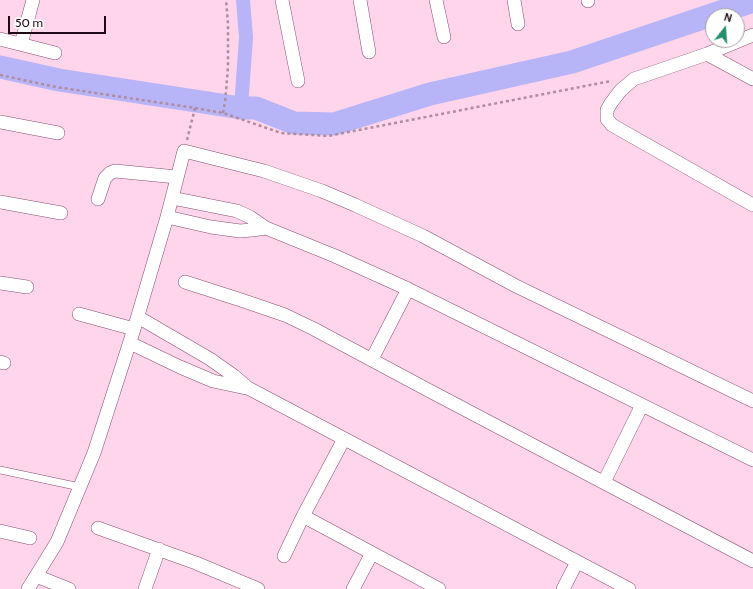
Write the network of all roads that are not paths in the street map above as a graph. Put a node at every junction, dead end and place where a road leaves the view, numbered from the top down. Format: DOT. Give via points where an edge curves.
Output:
graph roads {
  1 [pos="33,0"];
  2 [pos="282,0"];
  3 [pos="360,0"];
  4 [pos="436,0"];
  5 [pos="514,0"];
  6 [pos="518,24"];
  7 [pos="753,35"];
  8 [pos="444,37"];
  9 [pos="0,39"];
  10 [pos="21,44"];
  11 [pos="369,52"];
  12 [pos="55,53"];
  13 [pos="707,54"];
  14 [pos="753,79"];
  15 [pos="298,81"];
  16 [pos="0,122"];
  17 [pos="58,133"];
  18 [pos="177,177"];
  19 [pos="172,198"];
  20 [pos="98,199"];
  21 [pos="0,202"];
  22 [pos="753,205"];
  23 [pos="61,213"];
  24 [pos="167,217"];
  25 [pos="266,228"];
  26 [pos="185,282"];
  27 [pos="0,283"];
  28 [pos="27,287"];
  29 [pos="408,288"];
  30 [pos="79,314"];
  31 [pos="136,323"];
  32 [pos="130,343"];
  33 [pos="372,359"];
  34 [pos="248,388"];
  35 [pos="753,401"];
  36 [pos="642,405"];
  37 [pos="344,439"];
  38 [pos="753,460"];
  39 [pos="0,470"];
  40 [pos="604,482"];
  41 [pos="80,487"];
  42 [pos="303,516"];
  43 [pos="98,528"];
  44 [pos="0,531"];
  45 [pos="30,538"];
  46 [pos="159,549"];
  47 [pos="372,553"];
  48 [pos="284,556"];
  49 [pos="753,561"];
  50 [pos="576,562"];
  51 [pos="36,576"];
  52 [pos="28,589"];
  53 [pos="69,589"];
  54 [pos="145,589"];
  55 [pos="258,589"];
  56 [pos="353,589"];
  57 [pos="439,589"];
  58 [pos="563,589"];
  59 [pos="629,589"];
  1 -- 10 [label="street"];
  2 -- 15 [label="street"];
  3 -- 11 [label="street"];
  4 -- 8 [label="street"];
  5 -- 6 [label="street"];
  7 -- 13 [label="street"];
  9 -- 10 [label="street"];
  10 -- 12 [label="street"];
  13 -- 14 [label="street"];
  13 -- 22 [label="street" via="634,79 611,103 607,110 607,119 612,125"];
  16 -- 17 [label="street"];
  18 -- 19 [label="street"];
  18 -- 20 [label="street" via="115,171 105,178"];
  18 -- 35 [label="street" via="184,151 264,171 322,191 423,236 516,286"];
  19 -- 24 [label="street"];
  19 -- 25 [label="street" via="237,211"];
  21 -- 23 [label="street"];
  24 -- 25 [label="street" via="240,231"];
  24 -- 31 [label="street"];
  25 -- 29 [label="street"];
  26 -- 33 [label="street" via="285,315"];
  27 -- 28 [label="street"];
  29 -- 33 [label="street"];
  29 -- 36 [label="street"];
  30 -- 31 [label="street"];
  31 -- 32 [label="street"];
  31 -- 34 [label="street" via="210,359"];
  32 -- 34 [label="street" via="213,381"];
  32 -- 41 [label="street" via="94,453"];
  33 -- 40 [label="street"];
  34 -- 37 [label="street"];
  36 -- 38 [label="street"];
  36 -- 40 [label="street"];
  37 -- 42 [label="street"];
  37 -- 50 [label="street"];
  39 -- 41 [label="lane"];
  40 -- 49 [label="street"];
  41 -- 51 [label="street" via="57,542"];
  42 -- 47 [label="street"];
  42 -- 48 [label="street"];
  43 -- 46 [label="street"];
  44 -- 45 [label="street"];
  46 -- 54 [label="street"];
  46 -- 55 [label="street"];
  47 -- 56 [label="street"];
  47 -- 57 [label="street"];
  50 -- 58 [label="street"];
  50 -- 59 [label="street"];
  51 -- 52 [label="street"];
  51 -- 53 [label="street"];
}
